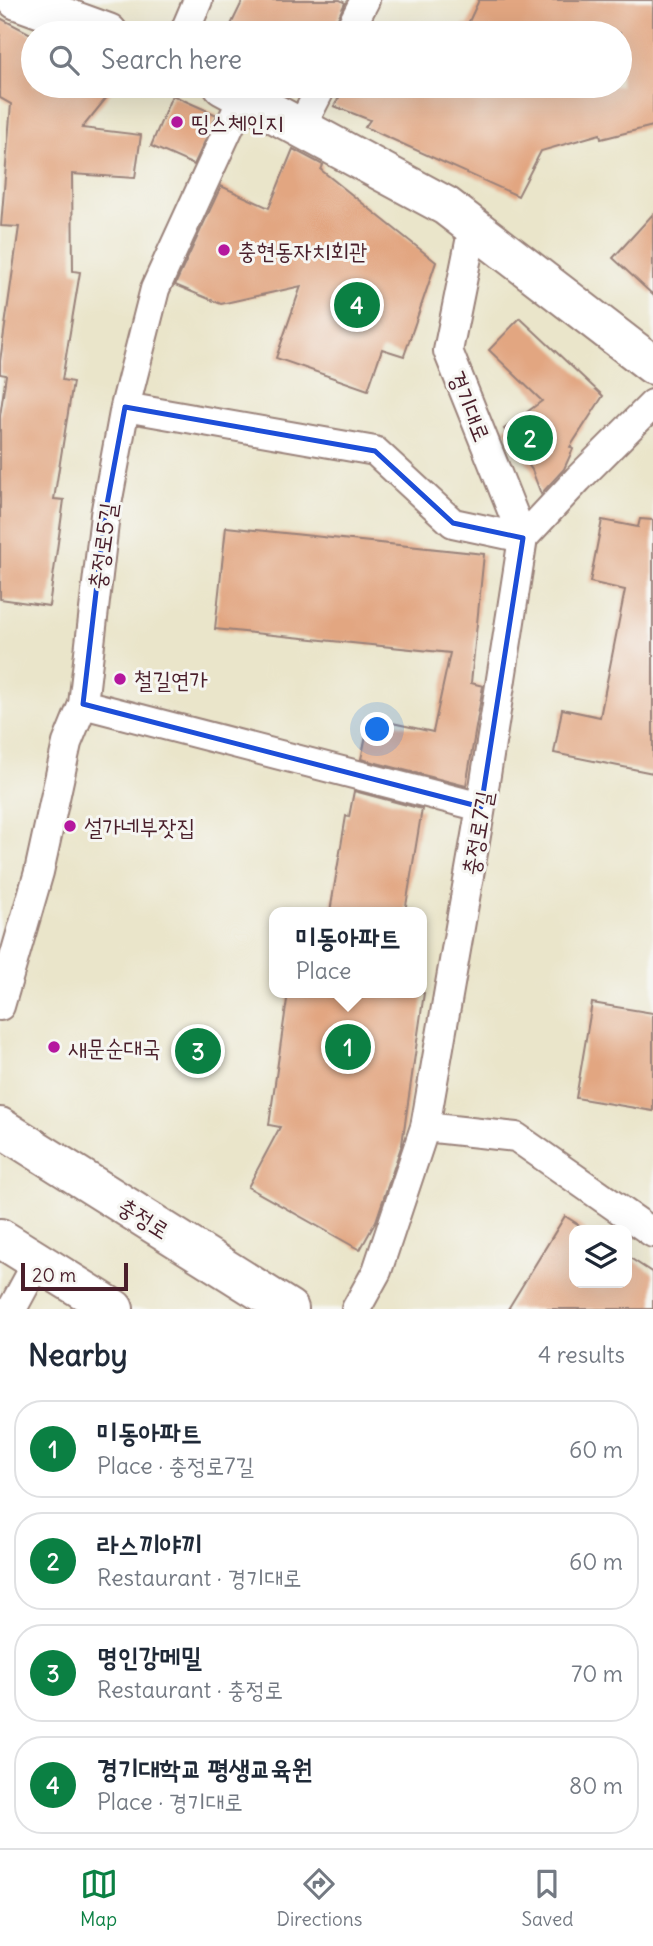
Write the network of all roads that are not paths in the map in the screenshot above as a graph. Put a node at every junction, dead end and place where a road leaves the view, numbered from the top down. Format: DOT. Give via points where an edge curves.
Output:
graph roads {
  1 [pos="17,0"];
  2 [pos="198,0"];
  3 [pos="365,0"];
  4 [pos="75,21"];
  5 [pos="189,21"];
  6 [pos="354,21"];
  7 [pos="231,98"];
  8 [pos="244,98"];
  9 [pos="316,98"];
  10 [pos="300,129"];
  11 [pos="473,228"];
  12 [pos="653,365"];
  13 [pos="653,404"];
  14 [pos="125,407"];
  15 [pos="523,538"];
  16 [pos="83,704"];
  17 [pos="481,807"];
  18 [pos="0,1006"];
  19 [pos="0,1127"];
  20 [pos="425,1127"];
  21 [pos="653,1233"];
  22 [pos="0,1238"];
  23 [pos="38,1262"];
  24 [pos="12,1309"];
  25 [pos="114,1309"];
  26 [pos="289,1309"];
  27 [pos="356,1309"];
  1 -- 4 [label="main road"];
  2 -- 5 [label="street"];
  3 -- 6 [label="street"];
  7 -- 14 [label="street, 충정로5길" via="155,289"];
  8 -- 10 [label="main road"];
  9 -- 10 [label="street"];
  10 -- 11 [label="main road" via="446,206"];
  11 -- 12 [label="main road"];
  11 -- 15 [label="street, 경기대로" via="448,351"];
  13 -- 15 [label="street"];
  14 -- 15 [label="street" via="375,451 453,523"];
  14 -- 16 [label="street, 충정로5길" via="105,515"];
  15 -- 17 [label="street, 충정로7길"];
  16 -- 17 [label="street"];
  16 -- 18 [label="street, 충정로5길" via="67,743 39,872"];
  17 -- 20 [label="street, 충정로7길"];
  19 -- 26 [label="main road, 충정로"];
  20 -- 21 [label="street" via="516,1136"];
  20 -- 27 [label="street, 충정로7길" via="377,1271"];
  22 -- 23 [label="main road"];
  23 -- 24 [label="street"];
  23 -- 25 [label="main road"];
}
